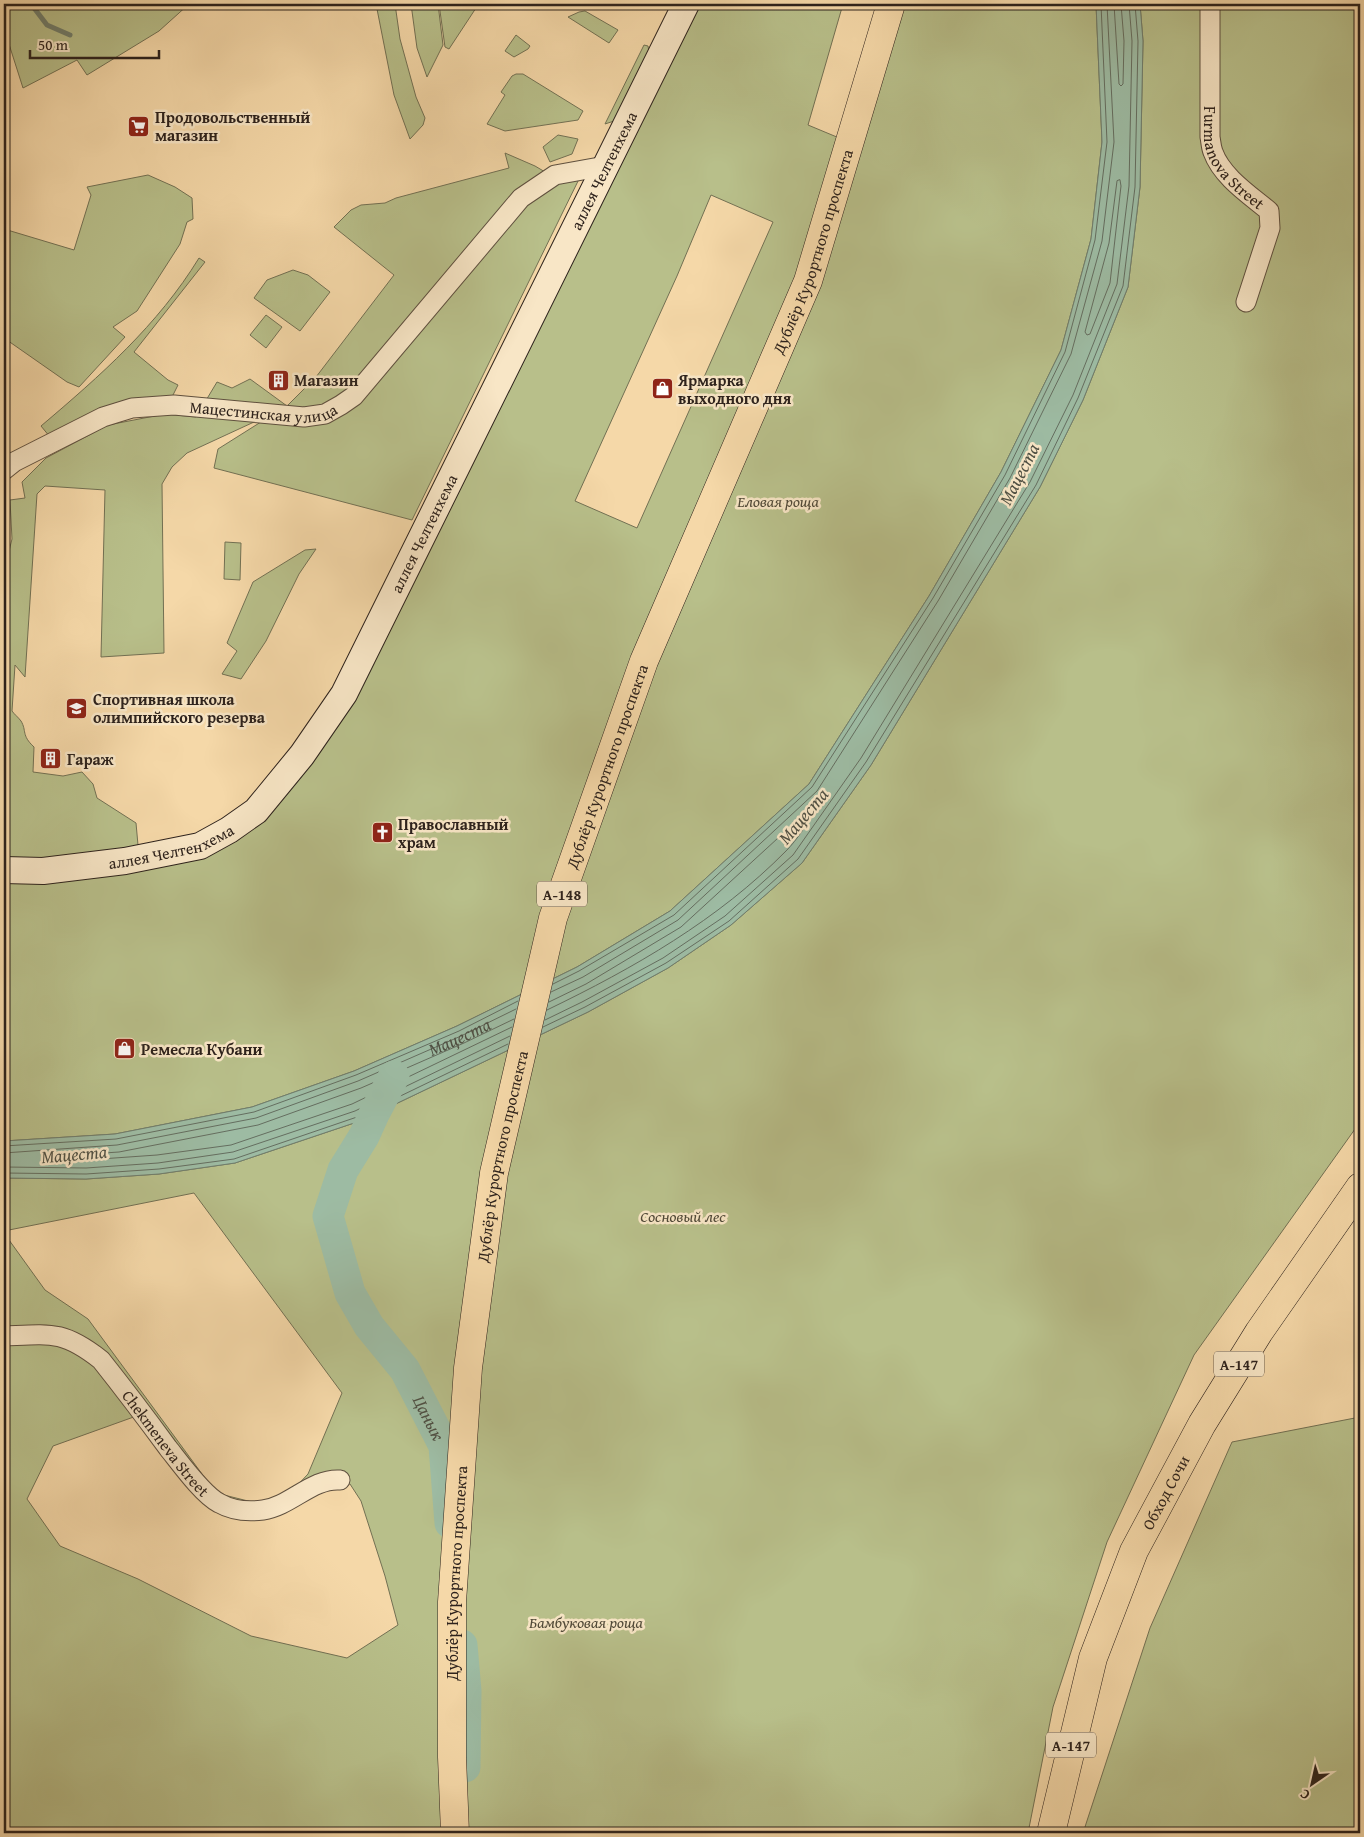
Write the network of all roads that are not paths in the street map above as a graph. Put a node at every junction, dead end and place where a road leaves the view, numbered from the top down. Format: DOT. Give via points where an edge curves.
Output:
graph roads {
  1 [pos="686,4"];
  2 [pos="891,4"];
  3 [pos="1210,4"];
  4 [pos="605,166"];
  5 [pos="1246,302"];
  6 [pos="4,470"];
  7 [pos="4,870"];
  8 [pos="1360,1188"];
  9 [pos="4,1336"];
  10 [pos="340,1480"];
  11 [pos="455,1833"];
  12 [pos="1051,1833"];
  1 -- 4 [label="main road, аллея Челтенхема"];
  2 -- 11 [label="highway, Дублёр Курортного проспекта / А-148" via="808,281 644,661 553,918 494,1173 468,1368 452,1602"];
  3 -- 5 [label="street, Furmanova Street" via="1210,137 1213,152 1235,183 1269,211 1270,228"];
  4 -- 6 [label="street, Мацестинская улица" via="555,175 521,198 443,288 384,363 354,396 325,414 304,418 174,405 132,408 104,417"];
  4 -- 7 [label="main road, аллея Челтенхема" via="344,694 302,755 256,811 200,846 125,861 43,870"];
  8 -- 12 [label="highway, Обход Сочи / А-147" via="1259,1332 1202,1424 1134,1551 1093,1658"];
  9 -- 10 [label="street, Chekmeneva Street" via="50,1334 69,1339 87,1349 101,1360 190,1476 217,1503 231,1509 264,1510 282,1505 323,1482"];
}
